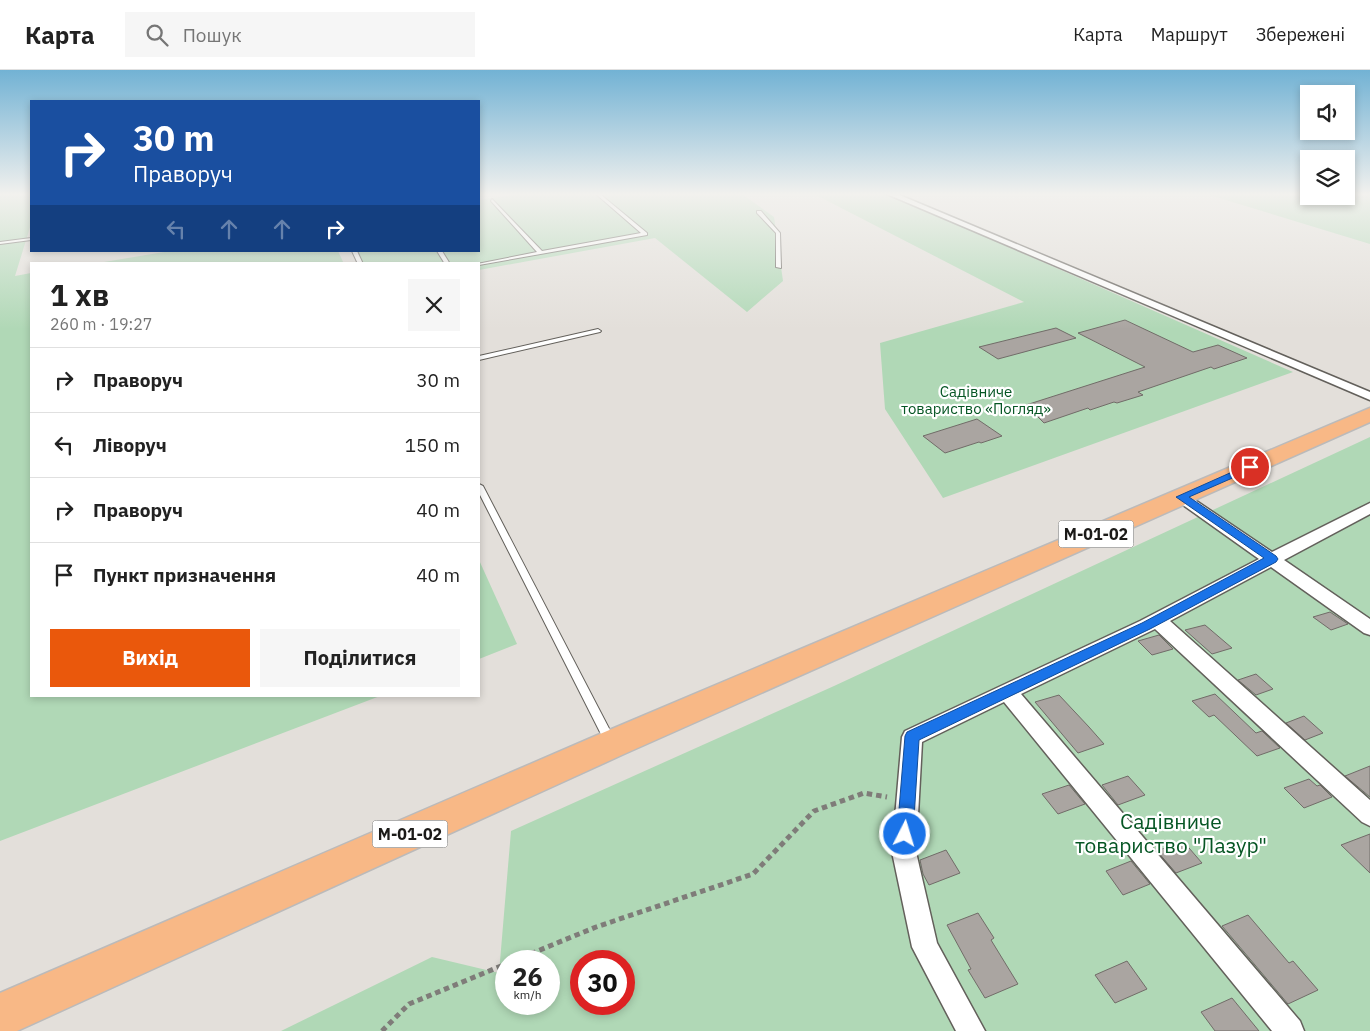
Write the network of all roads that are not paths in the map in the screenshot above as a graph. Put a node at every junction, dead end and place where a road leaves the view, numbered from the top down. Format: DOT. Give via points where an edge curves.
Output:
graph roads {
  1 [pos="30,239"];
  2 [pos="529,239"];
  3 [pos="619,239"];
  4 [pos="778,239"];
  5 [pos="997,239"];
  6 [pos="0,243"];
  7 [pos="542,253"];
  8 [pos="480,264"];
  9 [pos="779,267"];
  10 [pos="598,331"];
  11 [pos="480,358"];
  12 [pos="1370,396"];
  13 [pos="1370,414"];
  14 [pos="480,488"];
  15 [pos="1181,497"];
  16 [pos="1370,508"];
  17 [pos="1272,559"];
  18 [pos="1157,620"];
  19 [pos="1370,628"];
  20 [pos="1007,692"];
  21 [pos="612,744"];
  22 [pos="1370,815"];
  23 [pos="0,1016"];
  24 [pos="971,1031"];
  25 [pos="1290,1031"];
  1 -- 6 [label="lane"];
  2 -- 7 [label="lane"];
  3 -- 7 [label="lane"];
  4 -- 9 [label="lane"];
  5 -- 12 [label="street"];
  7 -- 8 [label="lane"];
  10 -- 11 [label="lane"];
  13 -- 15 [label="main road, М-01-02"];
  14 -- 21 [label="lane"];
  15 -- 17 [label="street"];
  15 -- 21 [label="main road, М-01-02"];
  16 -- 17 [label="street"];
  17 -- 18 [label="street"];
  17 -- 19 [label="street"];
  18 -- 20 [label="street"];
  18 -- 22 [label="street"];
  20 -- 24 [label="street" via="912,736 904,852 926,947"];
  20 -- 25 [label="street"];
  21 -- 23 [label="main road, М-01-02"];
}
